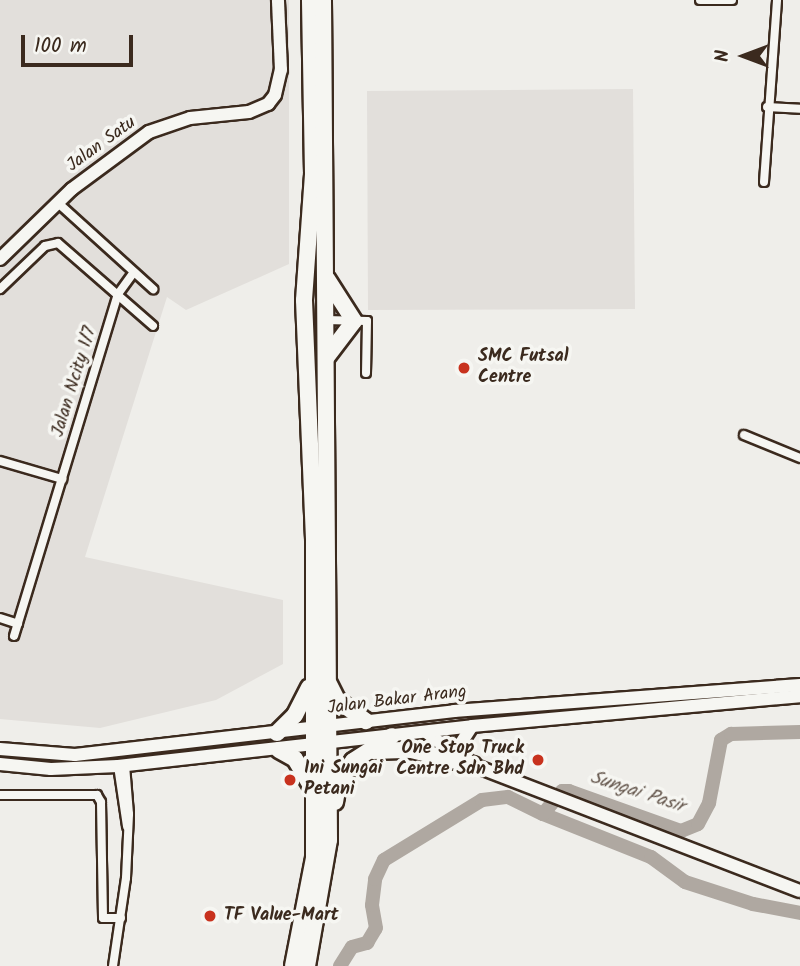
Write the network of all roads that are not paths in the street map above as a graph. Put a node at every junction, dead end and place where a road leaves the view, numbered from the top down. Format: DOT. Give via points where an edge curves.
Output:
graph roads {
  1 [pos="278,0"];
  2 [pos="310,0"];
  3 [pos="323,0"];
  4 [pos="700,0"];
  5 [pos="718,0"];
  6 [pos="732,0"];
  7 [pos="777,0"];
  8 [pos="767,107"];
  9 [pos="800,109"];
  10 [pos="313,173"];
  11 [pos="764,182"];
  12 [pos="57,202"];
  13 [pos="0,259"];
  14 [pos="134,272"];
  15 [pos="324,273"];
  16 [pos="0,289"];
  17 [pos="153,289"];
  18 [pos="118,294"];
  19 [pos="325,320"];
  20 [pos="354,321"];
  21 [pos="153,326"];
  22 [pos="326,359"];
  23 [pos="366,373"];
  24 [pos="744,435"];
  25 [pos="307,445"];
  26 [pos="800,458"];
  27 [pos="0,461"];
  28 [pos="62,479"];
  29 [pos="0,618"];
  30 [pos="18,624"];
  31 [pos="14,636"];
  32 [pos="319,679"];
  33 [pos="800,685"];
  34 [pos="800,696"];
  35 [pos="366,721"];
  36 [pos="472,726"];
  37 [pos="320,728"];
  38 [pos="426,732"];
  39 [pos="277,733"];
  40 [pos="392,736"];
  41 [pos="320,745"];
  42 [pos="0,749"];
  43 [pos="279,750"];
  44 [pos="361,754"];
  45 [pos="0,764"];
  46 [pos="121,765"];
  47 [pos="473,765"];
  48 [pos="314,792"];
  49 [pos="0,795"];
  50 [pos="329,840"];
  51 [pos="800,891"];
  52 [pos="121,918"];
  53 [pos="113,966"];
  54 [pos="292,966"];
  55 [pos="307,966"];
  1 -- 12 [label="main road, Jalan Satu" via="281,70 268,104 249,112 190,118 149,132 115,153"];
  2 -- 10 [label="highway"];
  3 -- 15 [label="highway"];
  4 -- 5 [label="street"];
  5 -- 6 [label="street"];
  7 -- 8 [label="street"];
  8 -- 9 [label="street"];
  8 -- 11 [label="street"];
  10 -- 19 [label="highway" via="315,303"];
  10 -- 25 [label="highway" via="304,300"];
  12 -- 13 [label="main road, Jalan Satu"];
  12 -- 14 [label="street"];
  14 -- 17 [label="street"];
  14 -- 18 [label="street, Jalan Ncity 1/7"];
  15 -- 19 [label="highway"];
  15 -- 20 [label="highway"];
  16 -- 18 [label="street" via="45,246 58,243"];
  18 -- 21 [label="street"];
  18 -- 28 [label="street, Jalan Ncity 1/7"];
  19 -- 20 [label="street"];
  19 -- 22 [label="highway"];
  19 -- 25 [label="highway" via="316,331 314,344 314,403"];
  20 -- 22 [label="highway"];
  20 -- 23 [label="street" via="367,321"];
  22 -- 32 [label="highway"];
  24 -- 26 [label="street"];
  25 -- 32 [label="highway"];
  27 -- 28 [label="street"];
  28 -- 30 [label="street, Jalan Ncity 1/7"];
  29 -- 30 [label="street"];
  30 -- 31 [label="street, Jalan Ncity 1/7"];
  32 -- 35 [label="highway" via="337,700"];
  32 -- 37 [label="highway"];
  32 -- 39 [label="highway"];
  33 -- 35 [label="main road, Jalan Bakar Arang"];
  34 -- 36 [label="main road, Jalan Bakar Arang"];
  35 -- 37 [label="main road, Jalan Bakar Arang"];
  36 -- 38 [label="main road, Jalan Bakar Arang"];
  36 -- 47 [label="main road" via="460,751"];
  37 -- 39 [label="main road, Jalan Bakar Arang"];
  37 -- 41 [label="highway"];
  38 -- 40 [label="main road, Jalan Bakar Arang"];
  38 -- 47 [label="main road"];
  39 -- 42 [label="main road, Jalan Bakar Arang" via="75,755"];
  40 -- 41 [label="main road, Jalan Bakar Arang"];
  40 -- 44 [label="highway"];
  41 -- 43 [label="main road, Jalan Bakar Arang"];
  41 -- 48 [label="highway"];
  41 -- 50 [label="highway"];
  43 -- 46 [label="main road, Jalan Bakar Arang"];
  43 -- 48 [label="highway" via="295,759"];
  44 -- 47 [label="highway" via="411,750"];
  44 -- 50 [label="highway" via="338,785"];
  45 -- 46 [label="main road, Jalan Bakar Arang" via="51,769"];
  46 -- 52 [label="street" via="127,826"];
  47 -- 51 [label="main road"];
  48 -- 54 [label="highway" via="314,858"];
  49 -- 52 [label="street" via="93,794 100,798 103,918"];
  50 -- 55 [label="highway"];
  52 -- 53 [label="street"];
}
